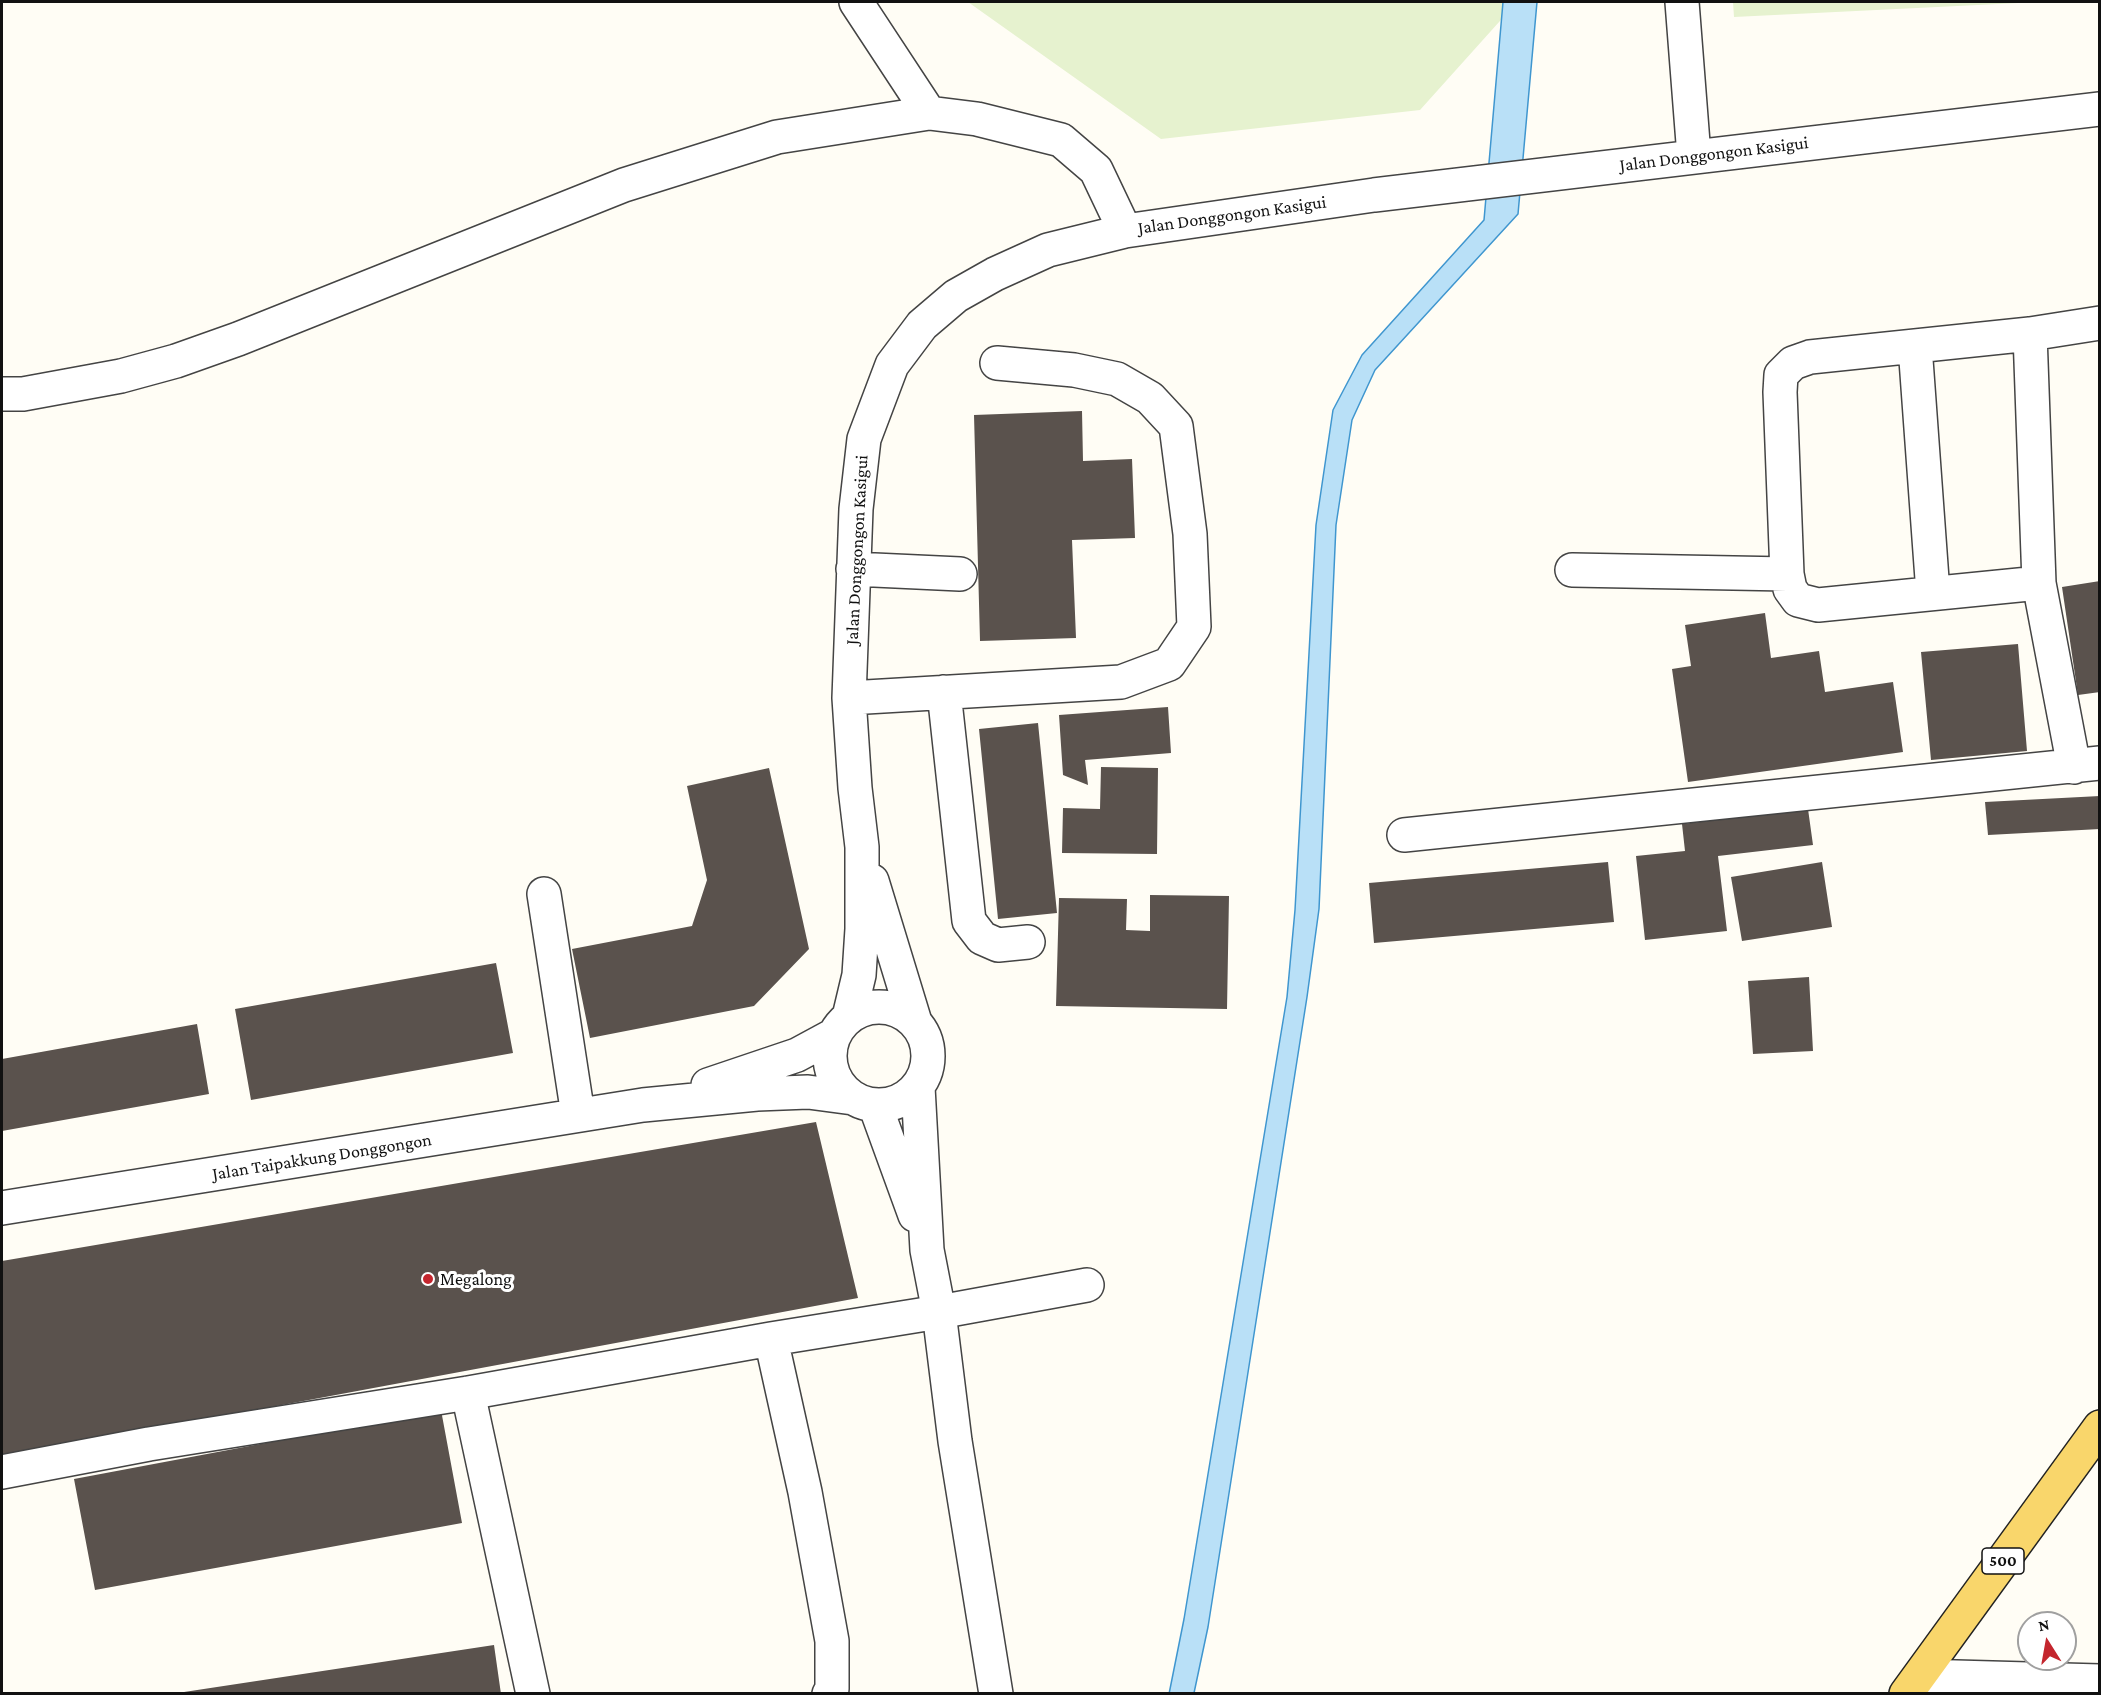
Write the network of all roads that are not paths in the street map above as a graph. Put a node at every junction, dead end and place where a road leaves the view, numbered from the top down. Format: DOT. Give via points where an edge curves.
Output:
graph roads {
  1 [pos="856,2"];
  2 [pos="1682,2"];
  3 [pos="2100,109"];
  4 [pos="929,113"];
  5 [pos="1694,156"];
  6 [pos="1125,231"];
  7 [pos="2100,322"];
  8 [pos="2030,334"];
  9 [pos="1916,346"];
  10 [pos="997,363"];
  11 [pos="2,394"];
  12 [pos="853,569"];
  13 [pos="1572,570"];
  14 [pos="960,574"];
  15 [pos="1787,574"];
  16 [pos="2040,583"];
  17 [pos="1932,593"];
  18 [pos="944,692"];
  19 [pos="849,698"];
  20 [pos="2087,765"];
  21 [pos="1404,835"];
  22 [pos="862,847"];
  23 [pos="544,894"];
  24 [pos="1028,942"];
  25 [pos="915,1022"];
  26 [pos="842,1026"];
  27 [pos="918,1087"];
  28 [pos="864,1101"];
  29 [pos="643,1105"];
  30 [pos="578,1115"];
  31 [pos="2,1208"];
  32 [pos="927,1250"];
  33 [pos="1087,1285"];
  34 [pos="939,1312"];
  35 [pos="771,1339"];
  36 [pos="468,1393"];
  37 [pos="2100,1427"];
  38 [pos="2,1472"];
  39 [pos="2100,1681"];
  40 [pos="1913,1685"];
  41 [pos="533,1694"];
  42 [pos="829,1694"];
  43 [pos="996,1694"];
  1 -- 4 [label="street"];
  2 -- 5 [label="street"];
  3 -- 5 [label="street, Jalan Donggongon Kasigui"];
  4 -- 6 [label="street" via="977,119 1061,140 1096,170"];
  4 -- 11 [label="street" via="777,137 624,185 176,361 110,378 23,394"];
  5 -- 6 [label="street, Jalan Donggongon Kasigui" via="1374,195"];
  6 -- 12 [label="street, Jalan Donggongon Kasigui" via="1048,250 994,274 956,296 922,325 892,364 864,439"];
  7 -- 8 [label="street"];
  8 -- 9 [label="street"];
  8 -- 16 [label="street"];
  9 -- 15 [label="street" via="1810,357 1793,363 1781,375"];
  9 -- 17 [label="street"];
  10 -- 18 [label="street" via="1074,370 1117,379 1150,398 1176,426 1190,534 1194,627 1169,664 1121,682"];
  12 -- 14 [label="street"];
  12 -- 19 [label="street, Jalan Donggongon Kasigui"];
  13 -- 15 [label="street"];
  15 -- 17 [label="street" via="1790,589 1798,600 1818,604"];
  16 -- 17 [label="street"];
  16 -- 20 [label="street"];
  18 -- 19 [label="street"];
  18 -- 24 [label="street" via="969,921 982,938 998,945"];
  19 -- 22 [label="street, Jalan Donggongon Kasigui"];
  20 -- 21 [label="street"];
  22 -- 25 [label="street"];
  22 -- 26 [label="street" via="859,975"];
  23 -- 30 [label="street"];
  25 -- 26 [label="street" via="904,1013 876,1007 862,1010"];
  25 -- 27 [label="street" via="924,1033 929,1054"];
  26 -- 28 [label="street" via="830,1049 830,1064 842,1089"];
  26 -- 29 [label="street, Jalan Taipakkung Donggongon" via="797,1055"];
  27 -- 28 [label="street" via="892,1104"];
  27 -- 32 [label="street"];
  28 -- 29 [label="street, Jalan Taipakkung Donggongon" via="807,1092"];
  28 -- 32 [label="street"];
  29 -- 30 [label="street, Jalan Taipakkung Donggongon"];
  30 -- 31 [label="street, Jalan Taipakkung Donggongon"];
  32 -- 34 [label="street"];
  33 -- 34 [label="street"];
  34 -- 35 [label="street"];
  34 -- 43 [label="street" via="955,1441"];
  35 -- 36 [label="street"];
  35 -- 42 [label="street" via="805,1492 832,1641"];
  36 -- 38 [label="street" via="149,1444"];
  36 -- 41 [label="street"];
  37 -- 40 [label="main road, 500"];
  39 -- 40 [label="street"];
}
